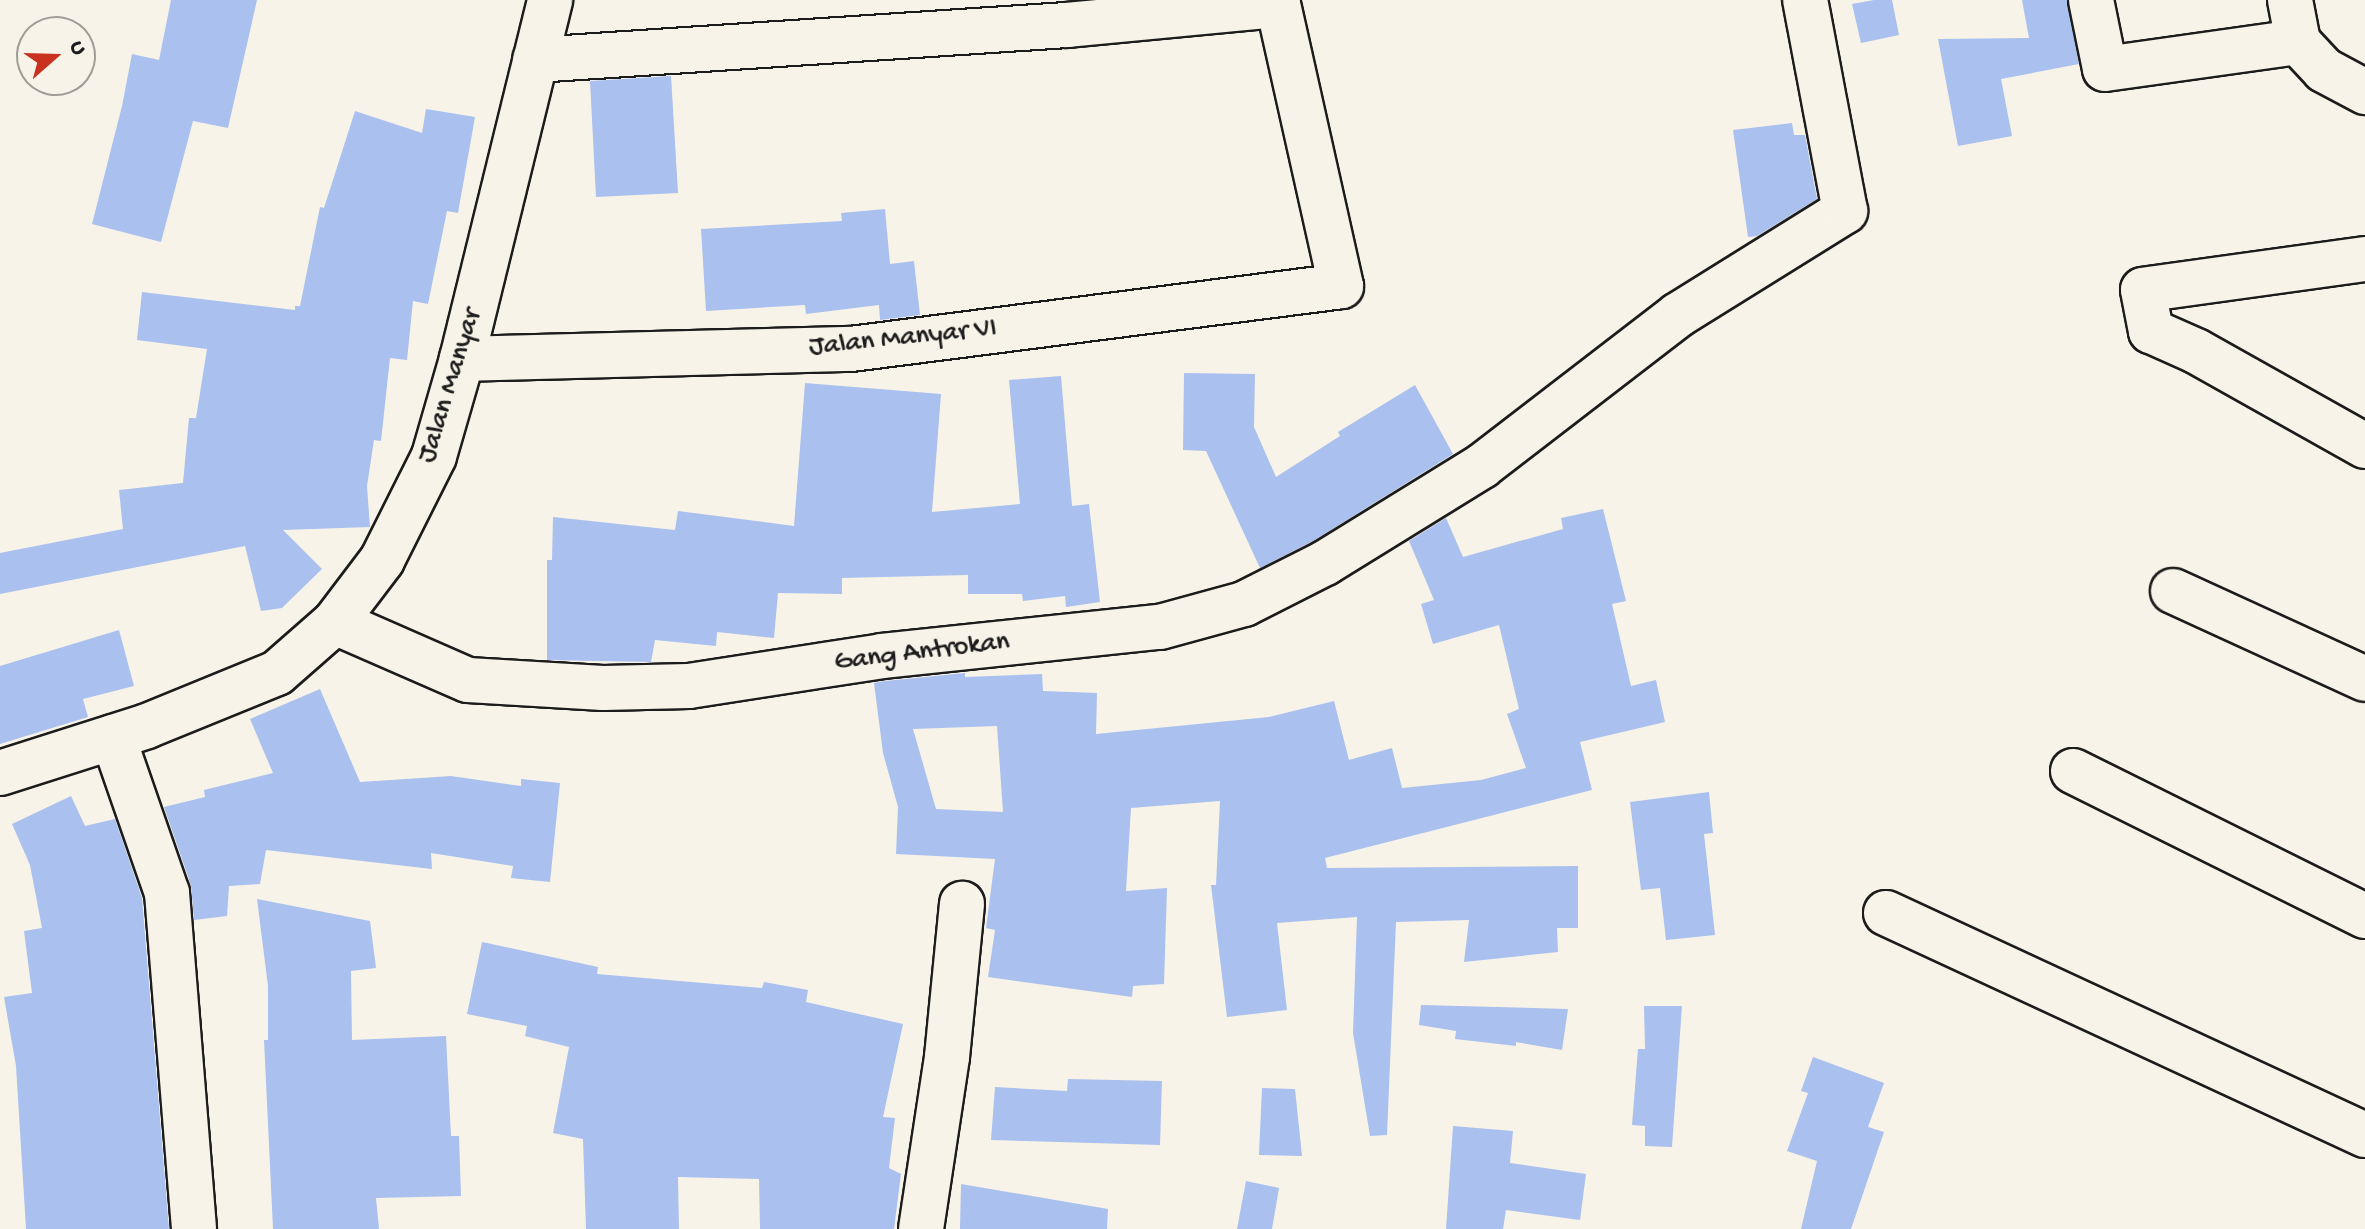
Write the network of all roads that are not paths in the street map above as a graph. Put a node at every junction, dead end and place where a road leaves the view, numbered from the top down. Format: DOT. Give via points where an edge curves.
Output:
graph roads {
  1 [pos="550,0"];
  2 [pos="1805,0"];
  3 [pos="2091,0"];
  4 [pos="2290,0"];
  5 [pos="2298,42"];
  6 [pos="535,60"];
  7 [pos="2365,92"];
  8 [pos="2365,259"];
  9 [pos="462,359"];
  10 [pos="2365,446"];
  11 [pos="2173,591"];
  12 [pos="335,622"];
  13 [pos="2365,679"];
  14 [pos="113,737"];
  15 [pos="2073,771"];
  16 [pos="0,773"];
  17 [pos="962,904"];
  18 [pos="1886,913"];
  19 [pos="2365,916"];
  20 [pos="2365,1135"];
  21 [pos="194,1229"];
  22 [pos="921,1229"];
  1 -- 6 [label="street, Jalan Manyar"];
  2 -- 12 [label="street, Gang Antrokan" via="1845,211 1678,315 1482,466 1325,563 1244,604 1160,627 882,656 689,686 603,688 468,680"];
  3 -- 5 [label="street" via="2105,69"];
  4 -- 5 [label="street"];
  5 -- 7 [label="street" via="2324,70"];
  6 -- 9 [label="street, Jalan Manyar"];
  6 -- 9 [label="street, Jalan Manyar VI" via="1067,25 1278,5 1341,286 851,349"];
  8 -- 10 [label="street" via="2143,290 2151,331"];
  9 -- 12 [label="street, Jalan Manyar" via="434,456 382,560"];
  11 -- 13 [label="street"];
  12 -- 14 [label="street, Jalan Manyar" via="277,673"];
  14 -- 16 [label="street, Jalan Manyar"];
  14 -- 21 [label="street" via="167,893"];
  15 -- 19 [label="street"];
  17 -- 22 [label="street" via="947,1057"];
  18 -- 20 [label="street"];
}
